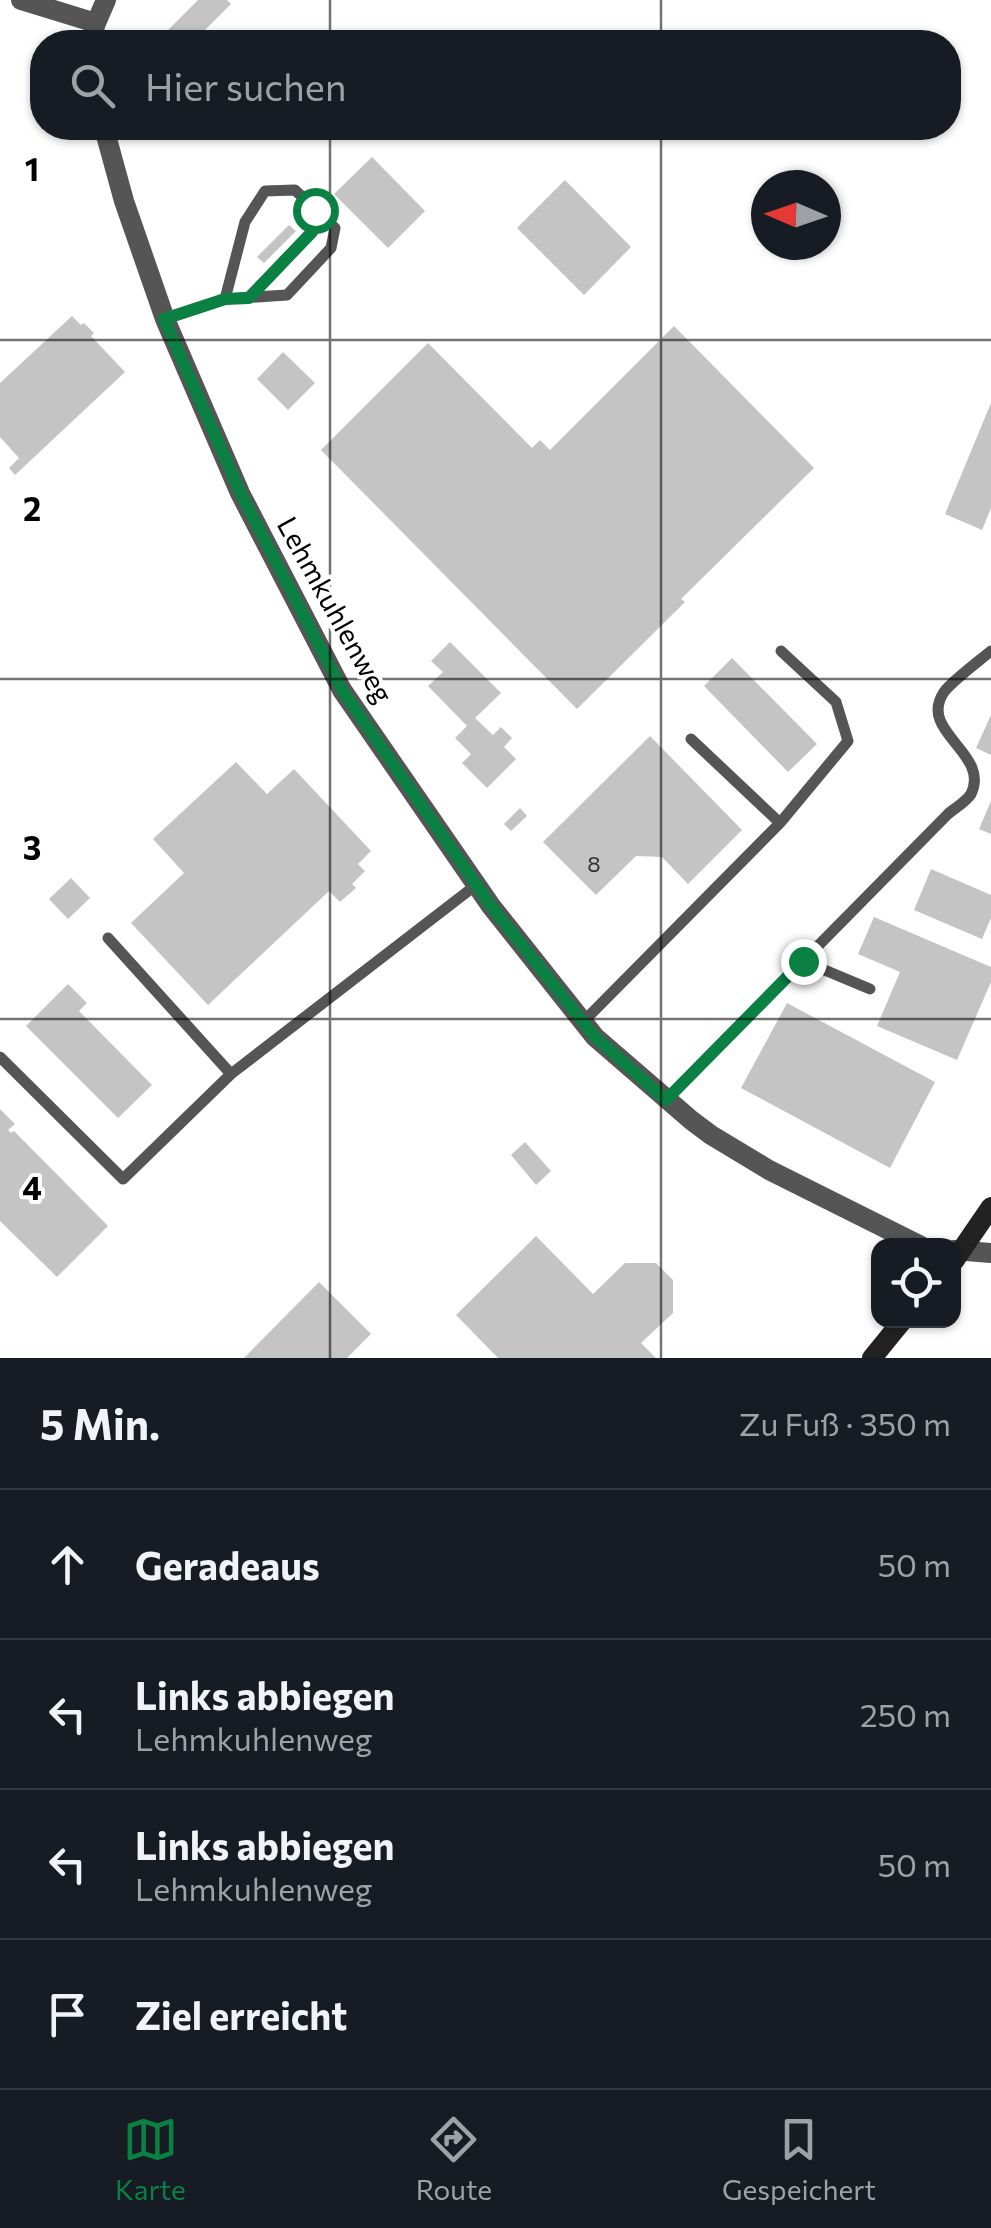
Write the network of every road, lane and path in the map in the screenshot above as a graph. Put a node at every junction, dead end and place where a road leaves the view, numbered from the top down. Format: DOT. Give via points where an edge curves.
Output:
graph roads {
  1 [pos="21,0"];
  2 [pos="106,0"];
  3 [pos="88,30"];
  4 [pos="94,30"];
  5 [pos="107,140"];
  6 [pos="315,210"];
  7 [pos="249,298"];
  8 [pos="225,299"];
  9 [pos="164,319"];
  10 [pos="991,651"];
  11 [pos="781,652"];
  12 [pos="691,739"];
  13 [pos="780,823"];
  14 [pos="476,884"];
  15 [pos="108,938"];
  16 [pos="803,961"];
  17 [pos="870,989"];
  18 [pos="583,1022"];
  19 [pos="0,1056"];
  20 [pos="231,1074"];
  21 [pos="666,1100"];
  22 [pos="991,1208"];
  23 [pos="906,1238"];
  24 [pos="961,1249"];
  25 [pos="991,1253"];
  26 [pos="961,1254"];
  27 [pos="896,1328"];
  28 [pos="872,1358"];
  1 -- 3 [label="street"];
  2 -- 4 [label="street"];
  5 -- 9 [label="street, Lehmkuhlenweg"];
  6 -- 7 [label="lane" via="312,232"];
  6 -- 7 [label="lane" via="335,228 331,248 287,296"];
  6 -- 8 [label="lane" via="295,190 264,191 245,222"];
  7 -- 8 [label="lane"];
  8 -- 9 [label="lane"];
  9 -- 14 [label="street, Lehmkuhlenweg" via="240,492 342,690"];
  10 -- 16 [label="lane" via="944,692 938,711 940,723 970,756 977,780 971,796"];
  11 -- 13 [label="lane" via="836,702 848,741"];
  12 -- 13 [label="lane"];
  13 -- 18 [label="lane"];
  14 -- 18 [label="street, Lehmkuhlenweg"];
  14 -- 20 [label="lane"];
  15 -- 20 [label="lane"];
  16 -- 17 [label="lane"];
  16 -- 21 [label="lane"];
  18 -- 21 [label="street, Lehmkuhlenweg"];
  19 -- 20 [label="lane" via="123,1180"];
  21 -- 23 [label="street, Lehmkuhlenweg" via="710,1136"];
  22 -- 24 [label="main road"];
  25 -- 26 [label="street"];
  27 -- 28 [label="main road"];
}
